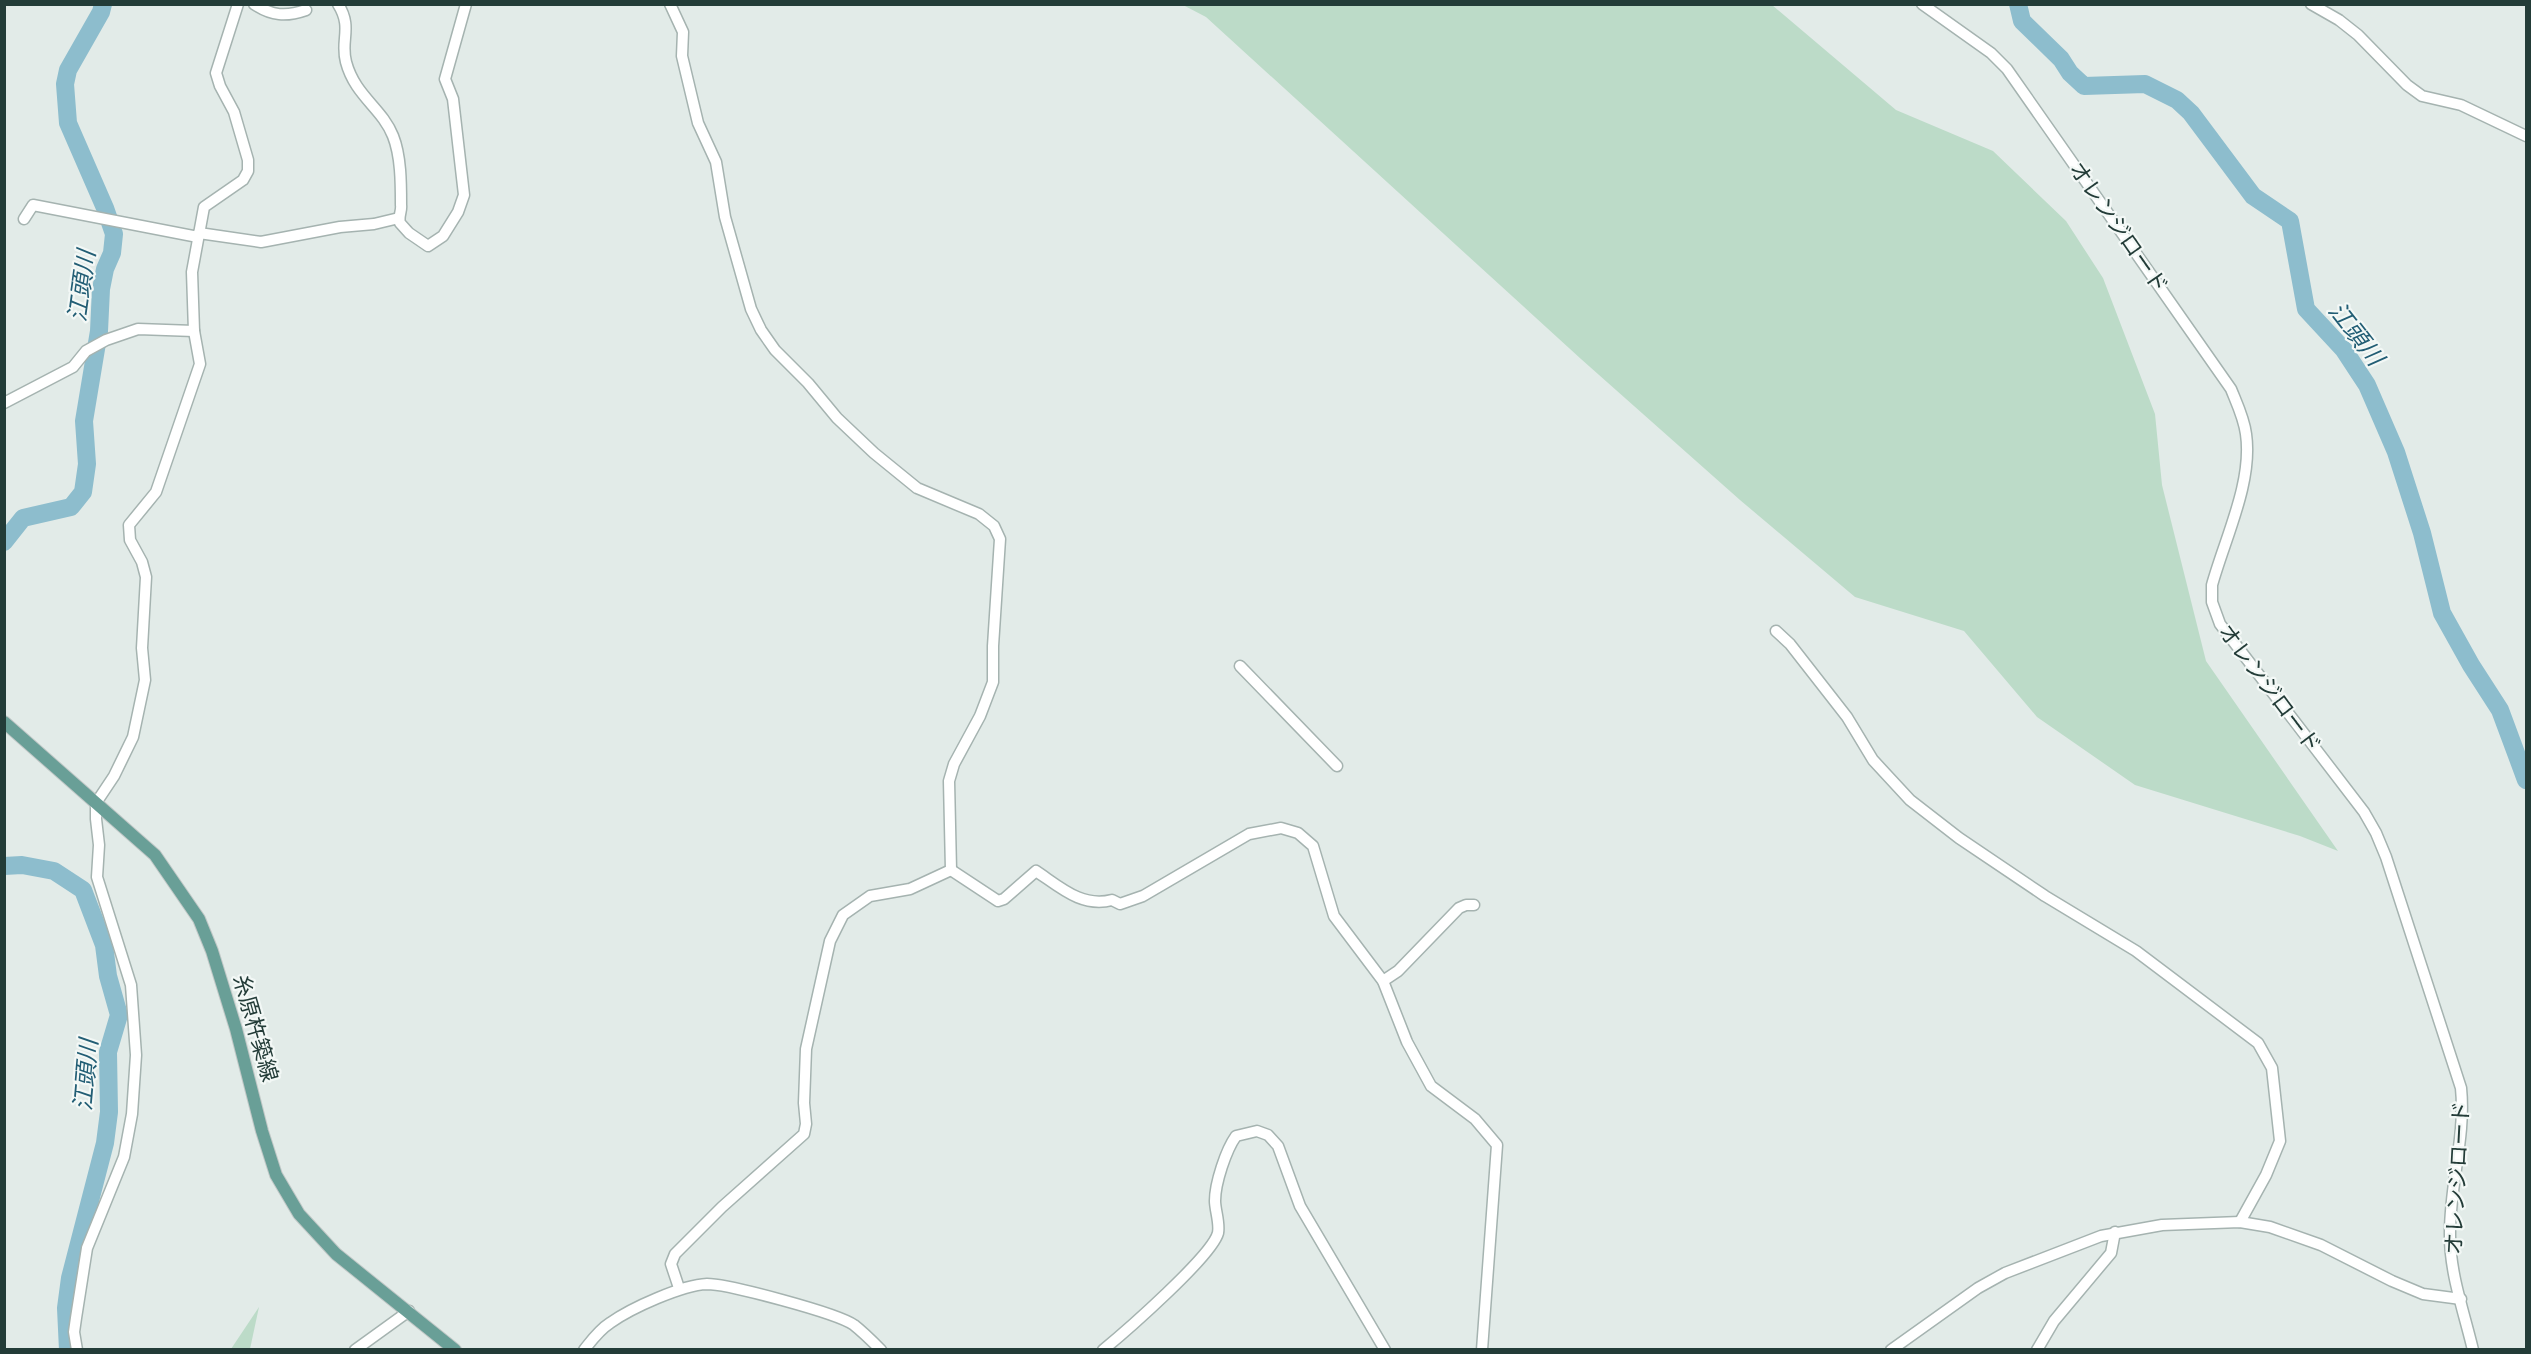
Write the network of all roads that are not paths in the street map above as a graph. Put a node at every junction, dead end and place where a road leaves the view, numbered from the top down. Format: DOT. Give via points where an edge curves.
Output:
graph roads {
  1 [pos="238,4"];
  2 [pos="254,4"];
  3 [pos="338,4"];
  4 [pos="466,4"];
  5 [pos="670,4"];
  6 [pos="1922,4"];
  7 [pos="2311,4"];
  8 [pos="306,10"];
  9 [pos="2526,136"];
  10 [pos="399,218"];
  11 [pos="24,219"];
  12 [pos="199,235"];
  13 [pos="194,331"];
  14 [pos="4,403"];
  15 [pos="1776,631"];
  16 [pos="1240,666"];
  17 [pos="4,722"];
  18 [pos="1337,766"];
  19 [pos="96,803"];
  20 [pos="951,870"];
  21 [pos="1474,905"];
  22 [pos="1383,981"];
  23 [pos="2240,1222"];
  24 [pos="2115,1232"];
  25 [pos="679,1288"];
  26 [pos="2461,1299"];
  27 [pos="409,1311"];
  28 [pos="77,1350"];
  29 [pos="355,1350"];
  30 [pos="455,1350"];
  31 [pos="584,1350"];
  32 [pos="881,1350"];
  33 [pos="1103,1350"];
  34 [pos="1385,1350"];
  35 [pos="1482,1350"];
  36 [pos="1891,1350"];
  37 [pos="2037,1350"];
  38 [pos="2473,1350"];
  1 -- 12 [label="street" via="216,73 234,112 248,171 243,180 204,207"];
  2 -- 8 [label="street" via="270,14"];
  3 -- 10 [label="street" via="347,29 344,55 352,79 386,121 396,147 402,207"];
  4 -- 10 [label="street" via="445,79 453,99 464,195 443,236 432,244 424,245"];
  5 -- 20 [label="street" via="682,32 685,72 698,123 716,162 725,217 751,309 761,330 837,418 874,453 917,488 979,514 994,526 1000,539 993,682 949,781"];
  6 -- 26 [label="street, オレンジロード" via="2007,69 2216,365 2236,400 2246,434 2247,456 2244,479 2215,576 2212,602 2220,624 2364,812 2386,857 2461,1088 2460,1158 2450,1234 2452,1264"];
  7 -- 9 [label="street" via="2358,35 2421,96 2461,105"];
  10 -- 12 [label="street" via="261,242"];
  11 -- 12 [label="street" via="33,205"];
  12 -- 13 [label="street" via="192,272"];
  13 -- 14 [label="street" via="138,329 106,340 86,351 73,367"];
  13 -- 19 [label="street" via="200,364 193,390 156,492 129,525 130,540 146,577 142,648 145,680 133,737"];
  15 -- 23 [label="street" via="1847,717 1874,760 1910,800 2045,896 2136,951 2258,1043 2272,1068 2280,1141"];
  16 -- 18 [label="street"];
  17 -- 19 [label="main road, 糸原杵築線"];
  19 -- 27 [label="main road, 糸原杵築線" via="155,855 199,919 233,1017 276,1175 299,1214 336,1254"];
  19 -- 28 [label="street" via="97,877 131,985 136,1055 124,1157 87,1248 74,1332"];
  20 -- 22 [label="street" via="998,901 1036,871 1085,901 1112,900 1120,904 1143,896 1249,834 1281,828 1298,833 1313,846 1334,916"];
  20 -- 25 [label="street" via="910,889 870,896 843,915 836,925 806,1049 804,1134 675,1254 671,1264"];
  21 -- 22 [label="street" via="1459,908 1398,971"];
  22 -- 35 [label="street" via="1407,1042 1431,1086 1475,1119 1497,1145"];
  23 -- 24 [label="street" via="2162,1225"];
  23 -- 26 [label="street" via="2299,1235 2423,1294"];
  24 -- 36 [label="street" via="2005,1273"];
  24 -- 37 [label="street" via="2111,1253 2054,1321"];
  25 -- 31 [label="street" via="610,1323"];
  25 -- 32 [label="street" via="708,1284 832,1315 853,1324"];
  26 -- 38 [label="street, オレンジロード"];
  27 -- 29 [label="street"];
  27 -- 30 [label="main road, 糸原杵築線"];
  33 -- 34 [label="street" via="1201,1257 1218,1233 1215,1198 1228,1148 1236,1136 1257,1131 1268,1135 1278,1146 1300,1206"];
}
